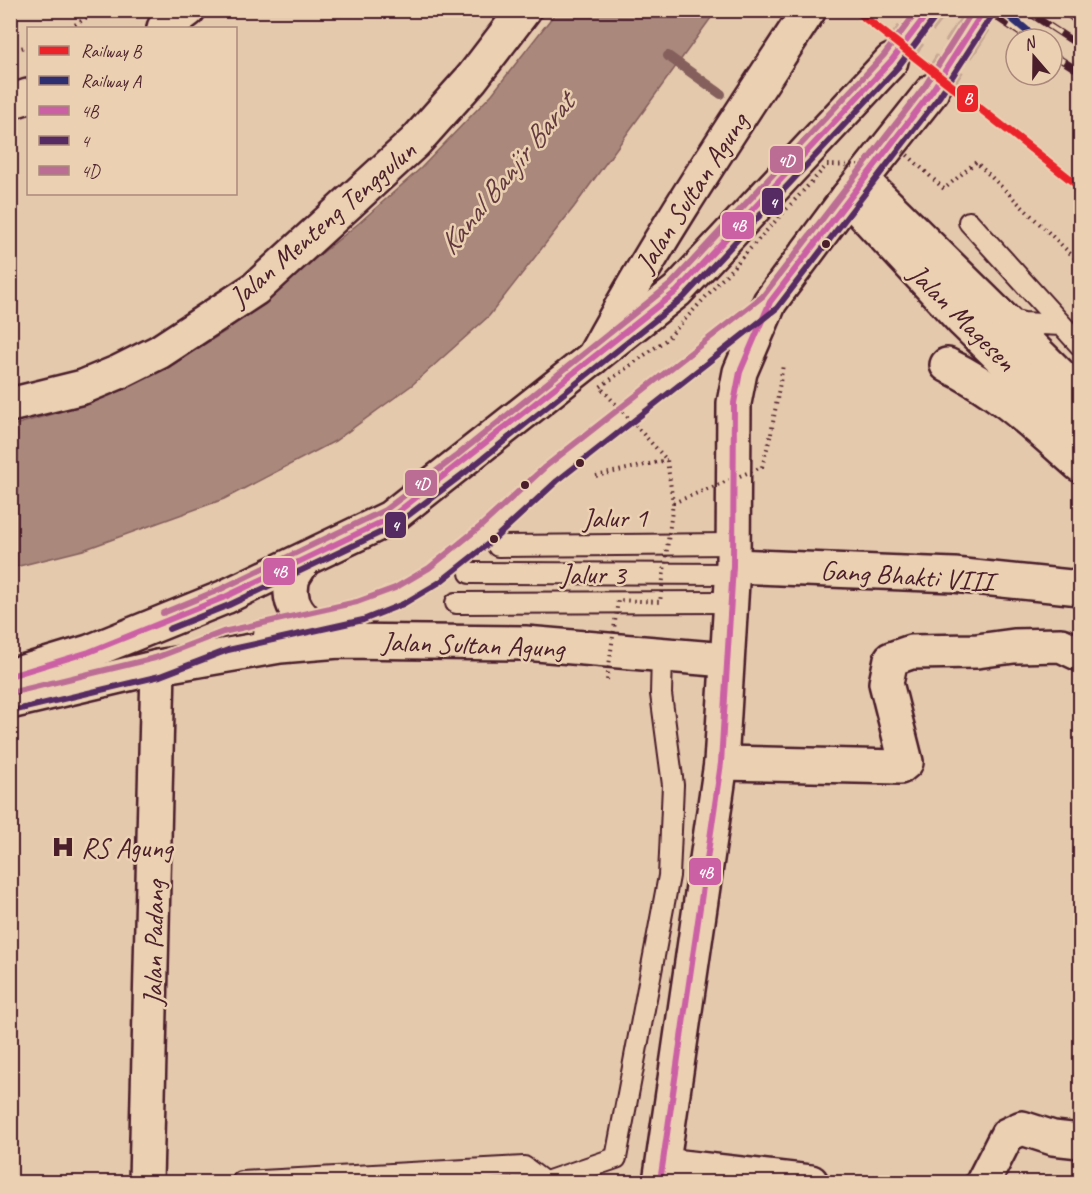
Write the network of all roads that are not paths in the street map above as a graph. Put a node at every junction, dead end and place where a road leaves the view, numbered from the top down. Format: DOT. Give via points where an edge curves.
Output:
graph roads {
  1 [pos="188,10"];
  2 [pos="524,10"];
  3 [pos="809,10"];
  4 [pos="165,27"];
  5 [pos="891,61"];
  6 [pos="932,91"];
  7 [pos="27,96"];
  8 [pos="10,102"];
  9 [pos="855,189"];
  10 [pos="969,222"];
  11 [pos="770,302"];
  12 [pos="1002,317"];
  13 [pos="1061,326"];
  14 [pos="1080,345"];
  15 [pos="594,358"];
  16 [pos="947,364"];
  17 [pos="1080,395"];
  18 [pos="10,405"];
  19 [pos="1080,435"];
  20 [pos="1080,465"];
  21 [pos="498,546"];
  22 [pos="303,561"];
  23 [pos="732,571"];
  24 [pos="470,573"];
  25 [pos="1080,588"];
  26 [pos="456,603"];
  27 [pos="307,625"];
  28 [pos="339,641"];
  29 [pos="1080,654"];
  30 [pos="662,655"];
  31 [pos="726,660"];
  32 [pos="158,667"];
  33 [pos="10,676"];
  34 [pos="10,702"];
  35 [pos="721,763"];
  36 [pos="1080,1141"];
  37 [pos="662,1174"];
  38 [pos="146,1182"];
  39 [pos="242,1182"];
  40 [pos="545,1182"];
  41 [pos="811,1182"];
  42 [pos="983,1182"];
  1 -- 4 [label="main road"];
  2 -- 18 [label="main road, Jalan Menteng Tenggulun" via="472,78 415,142 255,289 159,352 119,372 83,387"];
  3 -- 15 [label="main road, Jalan Sultan Agung" via="670,221"];
  5 -- 15 [label="main road" via="677,291"];
  6 -- 9 [label="main road"];
  7 -- 8 [label="main road"];
  9 -- 11 [label="main road"];
  9 -- 12 [label="main road, Jalan Magesen"];
  9 -- 19 [label="main road, Jalan Magesen" via="964,322"];
  10 -- 13 [label="lane"];
  11 -- 23 [label="main road" via="743,364 734,403"];
  11 -- 27 [label="lane" via="552,474 434,575 399,596"];
  12 -- 13 [label="lane"];
  12 -- 17 [label="main road, Jalan Magesen"];
  13 -- 14 [label="lane"];
  15 -- 22 [label="main road, Jalan Sultan Agung" via="390,518"];
  16 -- 20 [label="main road" via="978,379"];
  21 -- 23 [label="lane, Jalur 1"];
  22 -- 27 [label="main road" via="292,582 292,601"];
  22 -- 33 [label="main road, Jalan Sultan Agung" via="89,652"];
  23 -- 24 [label="lane"];
  23 -- 25 [label="main road, Gang Bhakti VIII" via="954,575"];
  23 -- 26 [label="lane, Jalur 3"];
  23 -- 31 [label="main road"];
  27 -- 28 [label="main road"];
  27 -- 32 [label="lane" via="225,641"];
  28 -- 30 [label="main road, Jalan Sultan Agung" via="525,643"];
  28 -- 32 [label="main road, Jalan Sultan Agung" via="280,646"];
  29 -- 35 [label="main road" via="1061,645 1014,646 911,652 891,659 886,683 906,762 900,767"];
  30 -- 31 [label="main road, Jalan Sultan Agung"];
  30 -- 40 [label="lane" via="661,694 673,785 669,876 615,1158"];
  31 -- 35 [label="main road"];
  32 -- 34 [label="main road, Jalan Sultan Agung"];
  32 -- 38 [label="main road, Jalan Padang"];
  35 -- 37 [label="main road"];
  36 -- 42 [label="main road" via="1022,1128 1007,1135"];
  37 -- 41 [label="main road"];
  39 -- 40 [label="lane" via="524,1167"];
}
